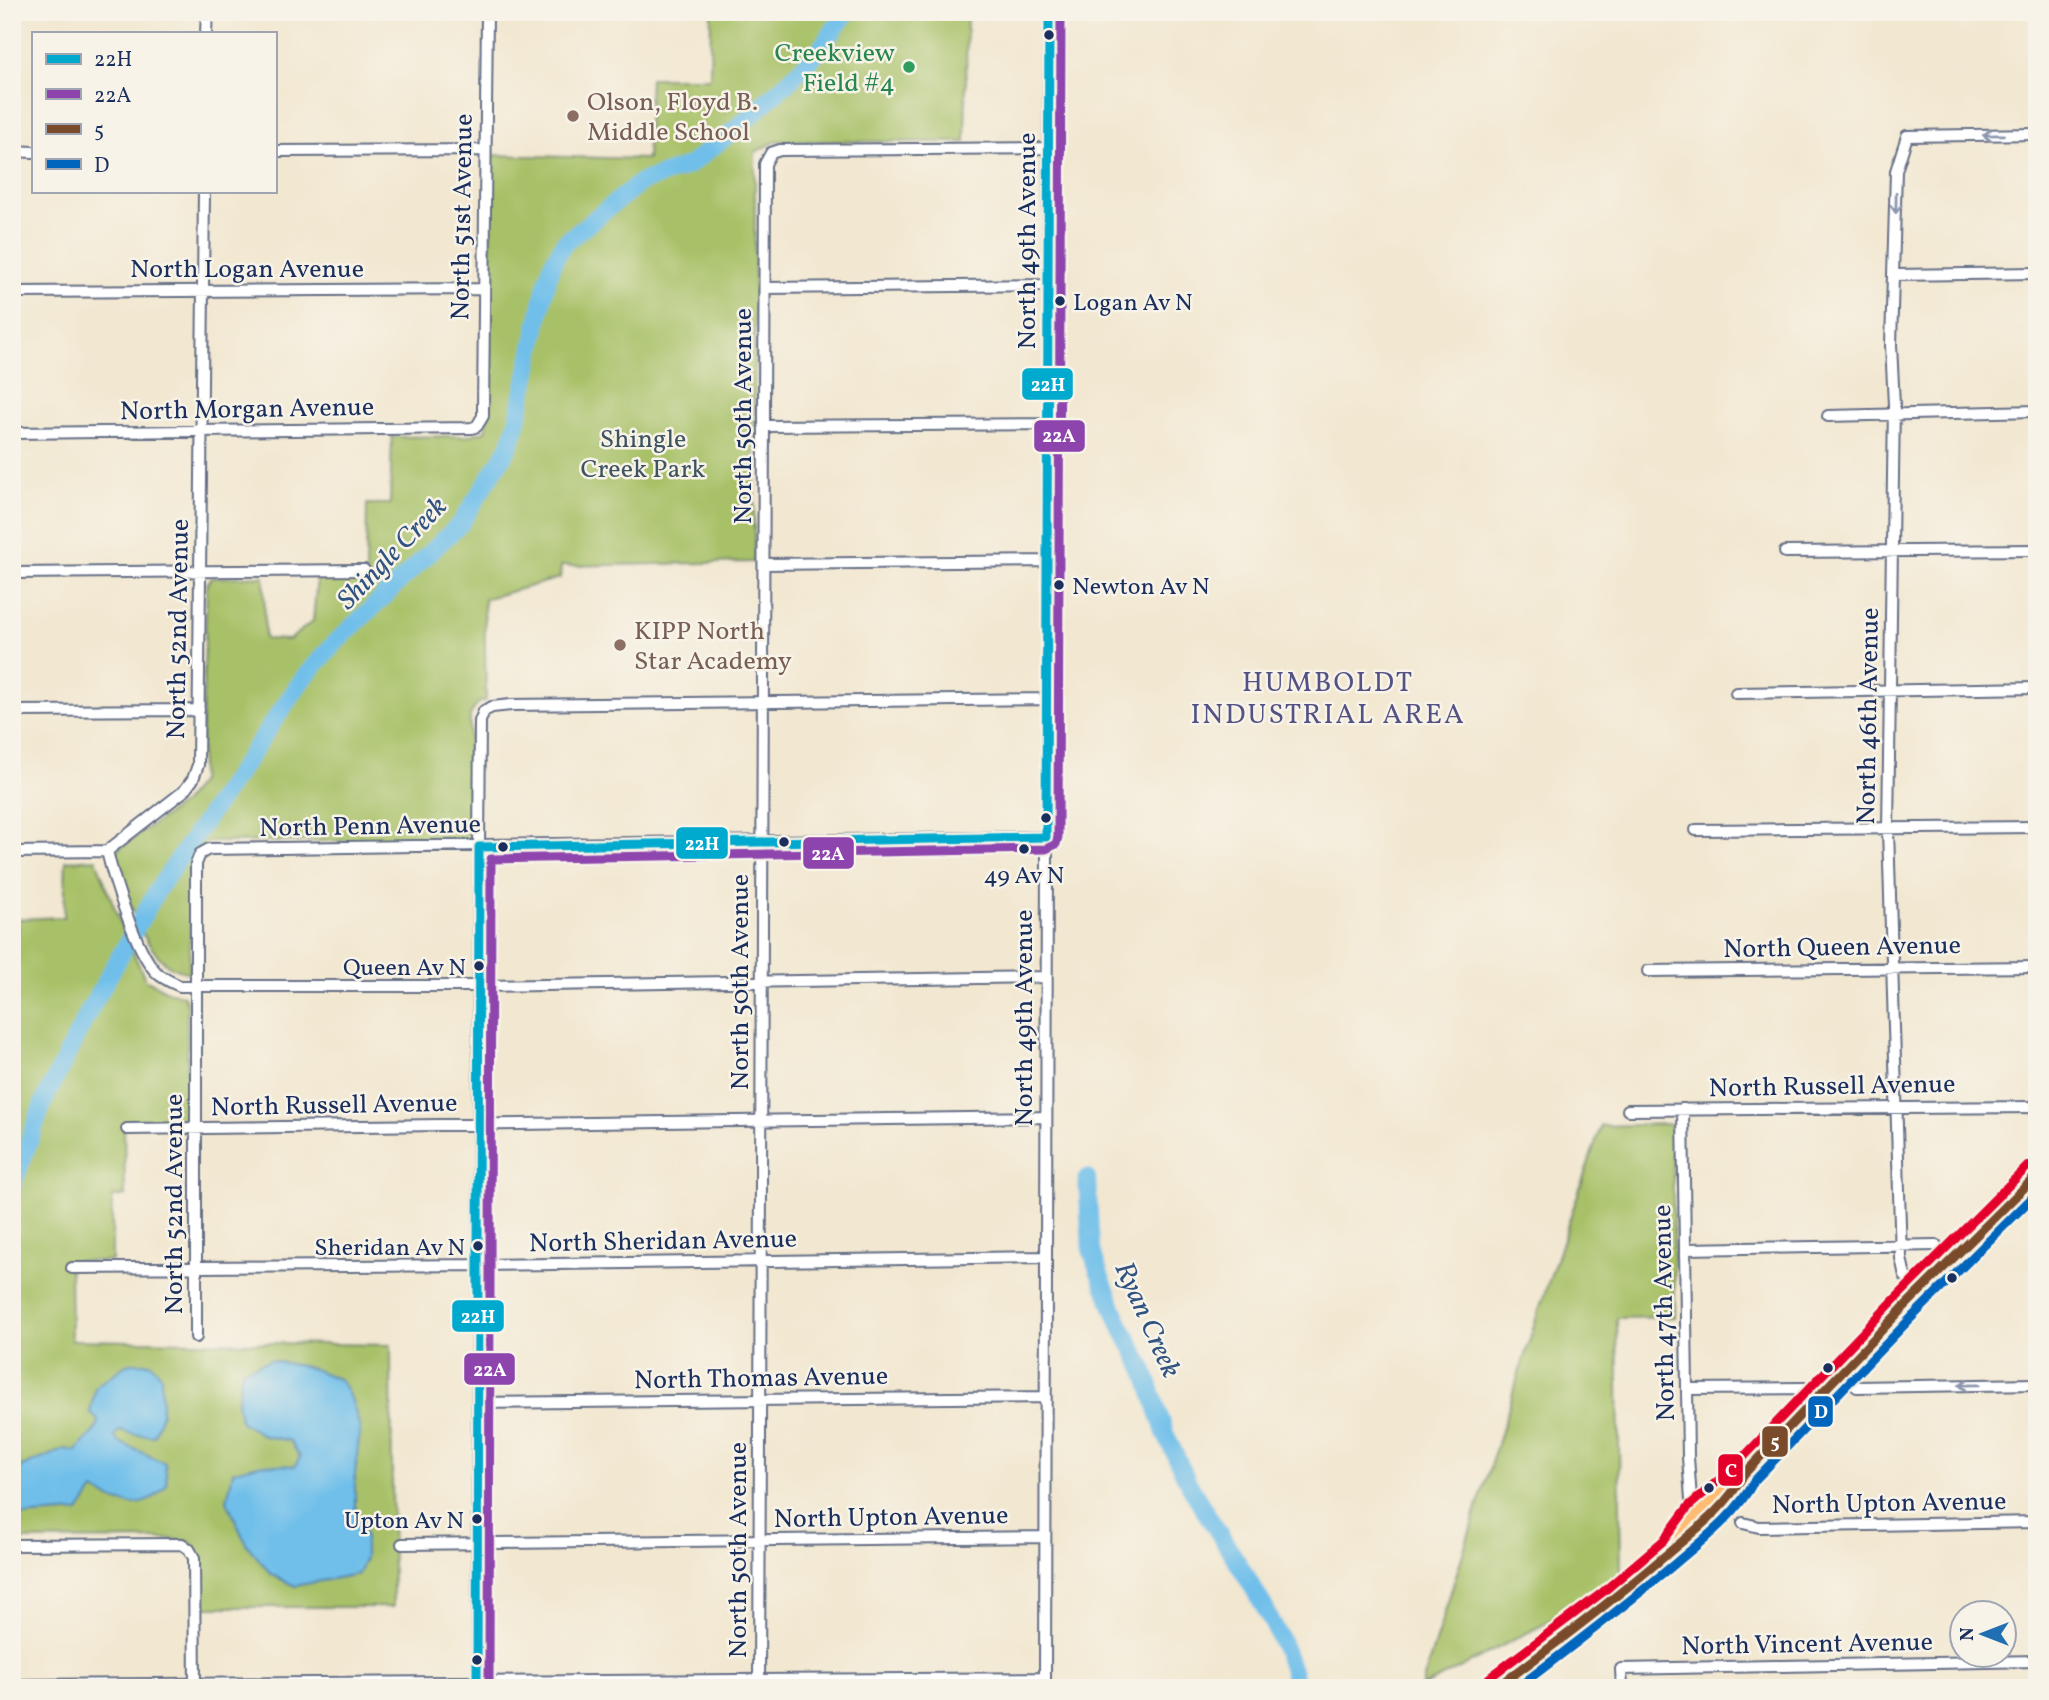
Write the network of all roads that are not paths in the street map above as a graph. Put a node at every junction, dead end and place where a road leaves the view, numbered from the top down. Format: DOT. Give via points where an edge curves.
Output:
graph roads {
  1 [pos="151,12"];
  2 [pos="207,12"];
  3 [pos="235,12"];
  4 [pos="487,12"];
  5 [pos="1049,12"];
  6 [pos="206,32"];
  7 [pos="2037,134"];
  8 [pos="1049,148"];
  9 [pos="485,150"];
  10 [pos="276,151"];
  11 [pos="12,152"];
  12 [pos="32,152"];
  13 [pos="204,192"];
  14 [pos="2037,273"];
  15 [pos="1895,275"];
  16 [pos="1048,285"];
  17 [pos="765,288"];
  18 [pos="482,289"];
  19 [pos="203,291"];
  20 [pos="12,292"];
  21 [pos="2037,411"];
  22 [pos="1893,414"];
  23 [pos="1828,416"];
  24 [pos="480,422"];
  25 [pos="1048,424"];
  26 [pos="764,426"];
  27 [pos="201,432"];
  28 [pos="12,433"];
  29 [pos="2037,550"];
  30 [pos="1784,552"];
  31 [pos="1891,552"];
  32 [pos="1047,561"];
  33 [pos="764,565"];
  34 [pos="364,569"];
  35 [pos="200,571"];
  36 [pos="12,573"];
  37 [pos="2037,688"];
  38 [pos="1889,689"];
  39 [pos="1736,693"];
  40 [pos="1047,699"];
  41 [pos="763,703"];
  42 [pos="199,710"];
  43 [pos="12,711"];
  44 [pos="2037,827"];
  45 [pos="1888,829"];
  46 [pos="1696,830"];
  47 [pos="1046,837"];
  48 [pos="762,842"];
  49 [pos="479,847"];
  50 [pos="107,851"];
  51 [pos="12,852"];
  52 [pos="200,854"];
  53 [pos="1892,967"];
  54 [pos="2037,967"];
  55 [pos="1648,971"];
  56 [pos="1045,978"];
  57 [pos="762,981"];
  58 [pos="479,986"];
  59 [pos="197,987"];
  60 [pos="1896,1107"];
  61 [pos="2037,1107"];
  62 [pos="1628,1110"];
  63 [pos="1683,1110"];
  64 [pos="1046,1117"];
  65 [pos="760,1121"];
  66 [pos="478,1124"];
  67 [pos="127,1129"];
  68 [pos="196,1129"];
  69 [pos="2037,1175"];
  70 [pos="1900,1245"];
  71 [pos="1936,1245"];
  72 [pos="1685,1249"];
  73 [pos="1045,1257"];
  74 [pos="761,1261"];
  75 [pos="479,1264"];
  76 [pos="195,1267"];
  77 [pos="72,1268"];
  78 [pos="1921,1290"];
  79 [pos="196,1337"];
  80 [pos="1842,1373"];
  81 [pos="2037,1384"];
  82 [pos="1687,1389"];
  83 [pos="1045,1396"];
  84 [pos="760,1400"];
  85 [pos="1817,1400"];
  86 [pos="479,1403"];
  87 [pos="1744,1474"];
  88 [pos="1698,1514"];
  89 [pos="2037,1522"];
  90 [pos="1743,1523"];
  91 [pos="1045,1537"];
  92 [pos="760,1540"];
  93 [pos="477,1543"];
  94 [pos="402,1544"];
  95 [pos="12,1545"];
  96 [pos="1672,1549"];
  97 [pos="2037,1661"];
  98 [pos="759,1683"];
  99 [pos="1045,1683"];
  100 [pos="12,1685"];
  101 [pos="195,1685"];
  102 [pos="477,1685"];
  103 [pos="1496,1688"];
  104 [pos="1622,1688"];
  1 -- 2 [label="street"];
  2 -- 3 [label="street"];
  2 -- 6 [label="street"];
  4 -- 9 [label="street, North 51st Avenue"];
  5 -- 8 [label="street, North 49th Avenue"];
  7 -- 15 [label="street, North 46th Avenue, one-way" via="1907,136 1896,171"];
  8 -- 16 [label="street, North 49th Avenue"];
  8 -- 17 [label="street, North 50th Avenue" via="771,153 765,164"];
  9 -- 10 [label="street"];
  9 -- 18 [label="street, North 51st Avenue"];
  11 -- 12 [label="street"];
  13 -- 19 [label="street, North 52nd Avenue"];
  14 -- 15 [label="street"];
  15 -- 22 [label="street, North 46th Avenue"];
  16 -- 17 [label="street"];
  16 -- 25 [label="street, North 49th Avenue"];
  17 -- 26 [label="street, North 50th Avenue"];
  18 -- 19 [label="street, North Logan Avenue"];
  18 -- 24 [label="street, North 51st Avenue"];
  19 -- 20 [label="street, North Logan Avenue"];
  19 -- 27 [label="street, North 52nd Avenue"];
  21 -- 22 [label="street"];
  22 -- 23 [label="street"];
  22 -- 31 [label="street, North 46th Avenue"];
  24 -- 27 [label="street, North Morgan Avenue" via="472,428"];
  25 -- 26 [label="street"];
  25 -- 32 [label="street, North 49th Avenue"];
  26 -- 33 [label="street, North 50th Avenue"];
  27 -- 28 [label="street, North Morgan Avenue"];
  27 -- 35 [label="street, North 52nd Avenue"];
  29 -- 31 [label="street"];
  30 -- 31 [label="street"];
  31 -- 38 [label="street, North 46th Avenue"];
  32 -- 33 [label="street"];
  32 -- 40 [label="street, North 49th Avenue"];
  33 -- 41 [label="street, North 50th Avenue"];
  34 -- 35 [label="street"];
  35 -- 36 [label="street"];
  35 -- 42 [label="street, North 52nd Avenue"];
  37 -- 38 [label="street"];
  38 -- 39 [label="street"];
  38 -- 45 [label="street, North 46th Avenue"];
  40 -- 41 [label="street"];
  40 -- 47 [label="street, North 49th Avenue"];
  41 -- 48 [label="street, North 50th Avenue"];
  41 -- 49 [label="street" via="511,705 484,711 480,721"];
  42 -- 43 [label="street"];
  42 -- 50 [label="street, North 52nd Avenue" via="198,765 193,779"];
  44 -- 45 [label="street"];
  45 -- 46 [label="street"];
  45 -- 53 [label="street, North 46th Avenue"];
  47 -- 48 [label="street, North Penn Avenue"];
  47 -- 56 [label="street, North 49th Avenue"];
  48 -- 49 [label="street, North Penn Avenue"];
  48 -- 57 [label="street, North 50th Avenue"];
  49 -- 52 [label="street, North Penn Avenue" via="209,849"];
  49 -- 58 [label="street"];
  50 -- 51 [label="street"];
  50 -- 59 [label="street" via="146,956 161,977"];
  52 -- 59 [label="street, North 52nd Avenue" via="196,864"];
  53 -- 54 [label="street, North Queen Avenue"];
  53 -- 55 [label="street, North Queen Avenue"];
  53 -- 60 [label="street, North 46th Avenue"];
  56 -- 57 [label="street"];
  56 -- 64 [label="street, North 49th Avenue"];
  57 -- 58 [label="street"];
  57 -- 65 [label="street, North 50th Avenue"];
  58 -- 59 [label="street"];
  58 -- 66 [label="street"];
  59 -- 68 [label="street, North 52nd Avenue"];
  60 -- 61 [label="street, North Russell Avenue"];
  60 -- 63 [label="street, North Russell Avenue"];
  60 -- 70 [label="street, North 46th Avenue"];
  62 -- 63 [label="street, North Russell Avenue"];
  63 -- 72 [label="street, North 47th Avenue"];
  64 -- 65 [label="street, North Russell Avenue"];
  64 -- 73 [label="street, North 49th Avenue"];
  65 -- 66 [label="street, North Russell Avenue"];
  65 -- 74 [label="street, North 50th Avenue"];
  66 -- 68 [label="street, North Russell Avenue"];
  66 -- 75 [label="street"];
  67 -- 68 [label="street, North Russell Avenue"];
  68 -- 76 [label="street, North 52nd Avenue"];
  69 -- 78 [label="main road"];
  70 -- 71 [label="street"];
  70 -- 72 [label="street"];
  70 -- 78 [label="street, North 46th Avenue" via="1905,1276"];
  72 -- 82 [label="street, North 47th Avenue"];
  73 -- 74 [label="street, North Sheridan Avenue"];
  73 -- 83 [label="street, North 49th Avenue"];
  74 -- 75 [label="street, North Sheridan Avenue"];
  74 -- 84 [label="street, North 50th Avenue"];
  75 -- 76 [label="street, North Sheridan Avenue"];
  75 -- 86 [label="street"];
  76 -- 77 [label="street, North Sheridan Avenue"];
  76 -- 79 [label="street, North 52nd Avenue"];
  78 -- 80 [label="main road"];
  81 -- 80 [label="street, one-way" via="1857,1387"];
  80 -- 85 [label="main road"];
  82 -- 85 [label="street" via="1808,1388"];
  82 -- 88 [label="street, North 47th Avenue" via="1691,1500"];
  83 -- 84 [label="street, North Thomas Avenue"];
  83 -- 91 [label="street, North 49th Avenue"];
  84 -- 86 [label="street, North Thomas Avenue"];
  84 -- 92 [label="street, North 50th Avenue"];
  85 -- 87 [label="main road"];
  86 -- 93 [label="street"];
  87 -- 88 [label="main road"];
  87 -- 96 [label="main road" via="1736,1489"];
  88 -- 96 [label="main road"];
  89 -- 90 [label="street, North Upton Avenue" via="1759,1527"];
  91 -- 92 [label="street, North Upton Avenue"];
  91 -- 99 [label="street, North 49th Avenue"];
  92 -- 93 [label="street, North Upton Avenue"];
  92 -- 98 [label="street, North 50th Avenue"];
  93 -- 94 [label="street, North Upton Avenue"];
  93 -- 102 [label="street"];
  95 -- 101 [label="street" via="182,1544 189,1549 194,1558"];
  96 -- 103 [label="main road" via="1611,1602"];
  97 -- 104 [label="street, North Vincent Avenue" via="1621,1669"];
  98 -- 99 [label="street"];
  98 -- 102 [label="street"];
  100 -- 101 [label="street"];
  101 -- 102 [label="street"];
}
